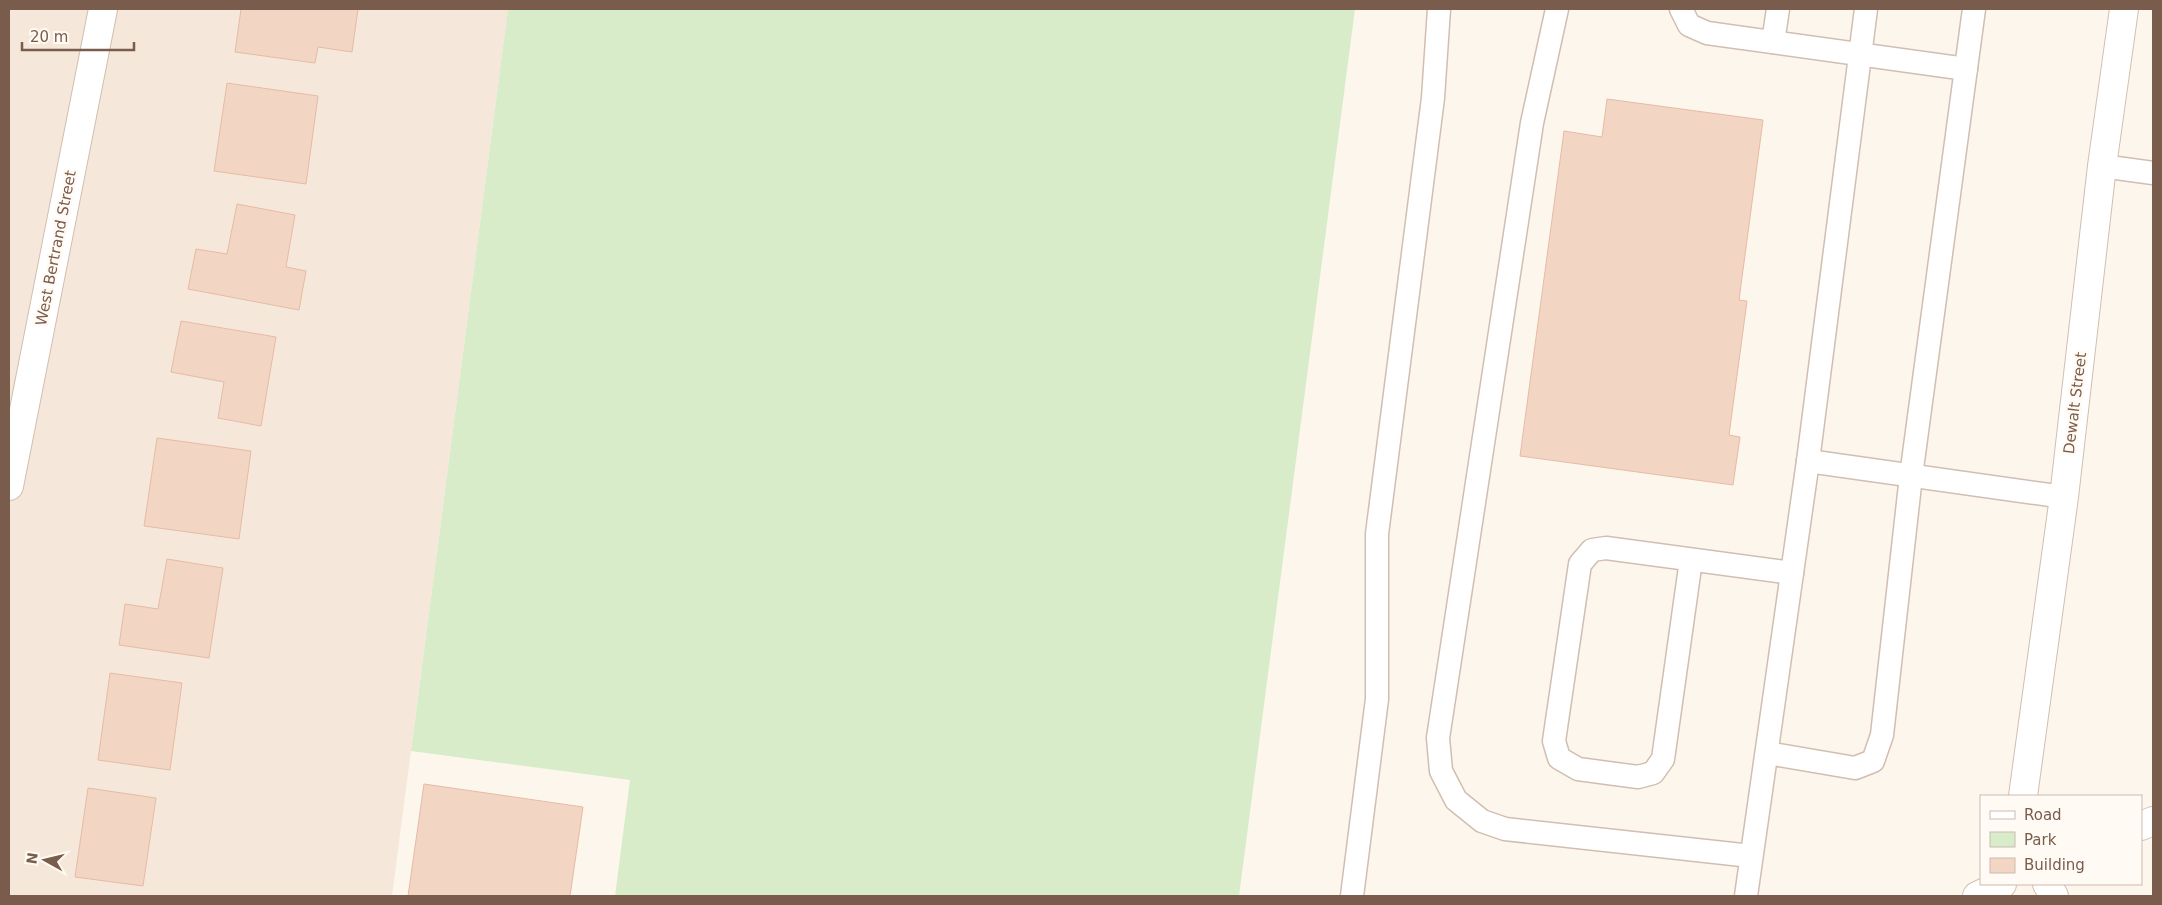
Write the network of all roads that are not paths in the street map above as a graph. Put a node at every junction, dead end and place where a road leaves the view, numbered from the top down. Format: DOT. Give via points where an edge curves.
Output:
graph roads {
  1 [pos="103,9"];
  2 [pos="1440,9"];
  3 [pos="1556,9"];
  4 [pos="1681,9"];
  5 [pos="1778,9"];
  6 [pos="1866,9"];
  7 [pos="1974,9"];
  8 [pos="2124,9"];
  9 [pos="1773,42"];
  10 [pos="1860,54"];
  11 [pos="1966,69"];
  12 [pos="2102,166"];
  13 [pos="2153,173"];
  14 [pos="1808,461"];
  15 [pos="1911,476"];
  16 [pos="9,486"];
  17 [pos="2064,497"];
  18 [pos="1691,560"];
  19 [pos="1792,573"];
  20 [pos="1767,753"];
  21 [pos="2022,795"];
  22 [pos="1751,856"];
  23 [pos="2000,885"];
  24 [pos="2048,885"];
  25 [pos="1352,896"];
  26 [pos="1746,896"];
  27 [pos="1977,896"];
  28 [pos="2054,896"];
  1 -- 16 [label="street, West Bertrand Street"];
  2 -- 25 [label="lane" via="1433,98 1377,534 1378,699"];
  3 -- 22 [label="lane" via="1532,123 1442,709 1438,738 1441,771 1456,800 1482,821 1505,829"];
  4 -- 9 [label="lane" via="1689,25 1707,33"];
  5 -- 9 [label="lane"];
  6 -- 10 [label="lane"];
  7 -- 11 [label="lane"];
  8 -- 12 [label="street, Dewalt Street"];
  9 -- 10 [label="lane"];
  10 -- 11 [label="lane"];
  10 -- 14 [label="lane"];
  11 -- 15 [label="lane"];
  12 -- 13 [label="lane"];
  12 -- 17 [label="street, Dewalt Street"];
  14 -- 15 [label="lane"];
  14 -- 19 [label="lane"];
  15 -- 17 [label="lane"];
  15 -- 20 [label="lane" via="1882,735 1873,761 1855,768"];
  17 -- 21 [label="street, Dewalt Street"];
  18 -- 18 [label="lane" via="1606,548 1592,550 1580,564 1554,741 1559,758 1578,769 1638,777 1653,773 1663,759"];
  18 -- 19 [label="lane"];
  19 -- 20 [label="lane"];
  20 -- 22 [label="lane"];
  22 -- 26 [label="lane"];
  23 -- 27 [label="street"];
  24 -- 28 [label="street"];
}
